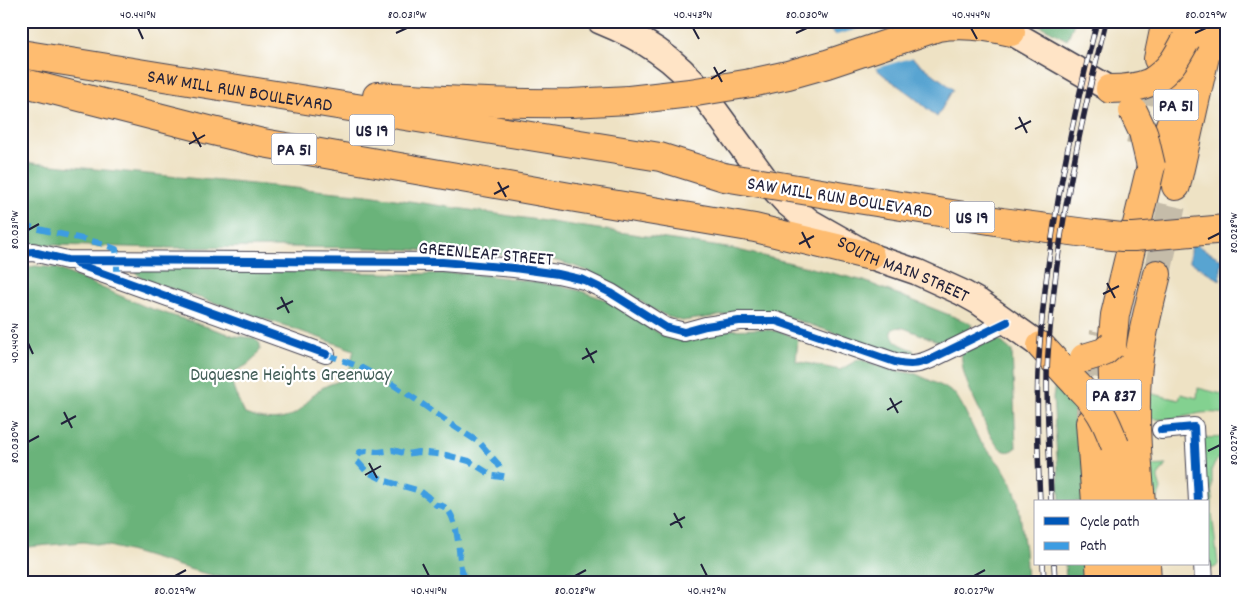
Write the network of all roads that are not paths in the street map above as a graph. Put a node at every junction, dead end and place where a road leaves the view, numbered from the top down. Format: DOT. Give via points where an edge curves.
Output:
graph roads {
  1 [pos="1213,21"];
  2 [pos="611,24"];
  3 [pos="1004,27"];
  4 [pos="1180,27"];
  5 [pos="913,29"];
  6 [pos="21,54"];
  7 [pos="1158,59"];
  8 [pos="21,74"];
  9 [pos="21,82"];
  10 [pos="226,87"];
  11 [pos="1126,96"];
  12 [pos="1151,166"];
  13 [pos="724,177"];
  14 [pos="1176,186"];
  15 [pos="1226,229"];
  16 [pos="1134,237"];
  17 [pos="21,253"];
  18 [pos="870,256"];
  19 [pos="67,260"];
  20 [pos="1157,274"];
  21 [pos="1007,322"];
  22 [pos="1112,345"];
  23 [pos="1042,346"];
  24 [pos="326,354"];
  25 [pos="1090,423"];
  26 [pos="1161,430"];
  27 [pos="1115,445"];
  28 [pos="1096,500"];
  29 [pos="1118,500"];
  30 [pos="1141,500"];
  31 [pos="1198,500"];
  32 [pos="1100,566"];
  33 [pos="1123,566"];
  34 [pos="1146,566"];
  35 [pos="1203,566"];
  36 [pos="1101,582"];
  37 [pos="1124,582"];
  38 [pos="1148,582"];
  39 [pos="1204,582"];
  1 -- 14 [label="main road"];
  2 -- 18 [label="main road, SOUTH MAIN STREET" via="666,56 692,81 765,179 787,203 810,222"];
  3 -- 5 [label="main road" via="952,25"];
  3 -- 11 [label="main road"];
  4 -- 7 [label="main road"];
  4 -- 11 [label="main road, PA 51, bridge" via="1171,66"];
  4 -- 12 [label="main road, PA 51, bridge" via="1174,114"];
  5 -- 10 [label="main road, bridge" via="827,64 788,75 690,93 629,100 496,102"];
  6 -- 10 [label="main road, SAW MILL RUN BOULEVARD / US 19"];
  8 -- 13 [label="main road, SAW MILL RUN BOULEVARD / US 19" via="657,176"];
  9 -- 18 [label="main road, PA 51" via="263,143 755,228"];
  10 -- 13 [label="main road, SAW MILL RUN BOULEVARD / US 19" via="660,158"];
  11 -- 12 [label="main road, bridge" via="1143,132"];
  12 -- 16 [label="main road, PA 51"];
  13 -- 16 [label="main road, SAW MILL RUN BOULEVARD / US 19, bridge" via="1002,222"];
  15 -- 16 [label="main road, US 19, bridge"];
  16 -- 22 [label="main road, PA 51" via="1115,315"];
  17 -- 19 [label="street, GREENLEAF STREET" via="33,252"];
  18 -- 21 [label="main road, SOUTH MAIN STREET / PA 51" via="940,282 979,302"];
  19 -- 21 [label="street, GREENLEAF STREET" via="442,262 540,271 584,280 665,327 684,332 739,321 776,320 912,365 946,353"];
  19 -- 24 [label="street"];
  20 -- 30 [label="main road" via="1137,375 1136,435"];
  21 -- 23 [label="main road, SOUTH MAIN STREET / PA 51"];
  22 -- 23 [label="main road, PA 51, bridge" via="1104,352 1084,358 1065,357"];
  22 -- 27 [label="main road, PA 837, bridge"];
  23 -- 27 [label="main road, PA 837, bridge" via="1101,412"];
  25 -- 28 [label="main road"];
  26 -- 31 [label="street" via="1194,428"];
  27 -- 29 [label="main road, PA 837"];
  32 -- 36 [label="main road"];
  33 -- 37 [label="main road"];
  34 -- 38 [label="main road"];
  35 -- 39 [label="street"];
}
